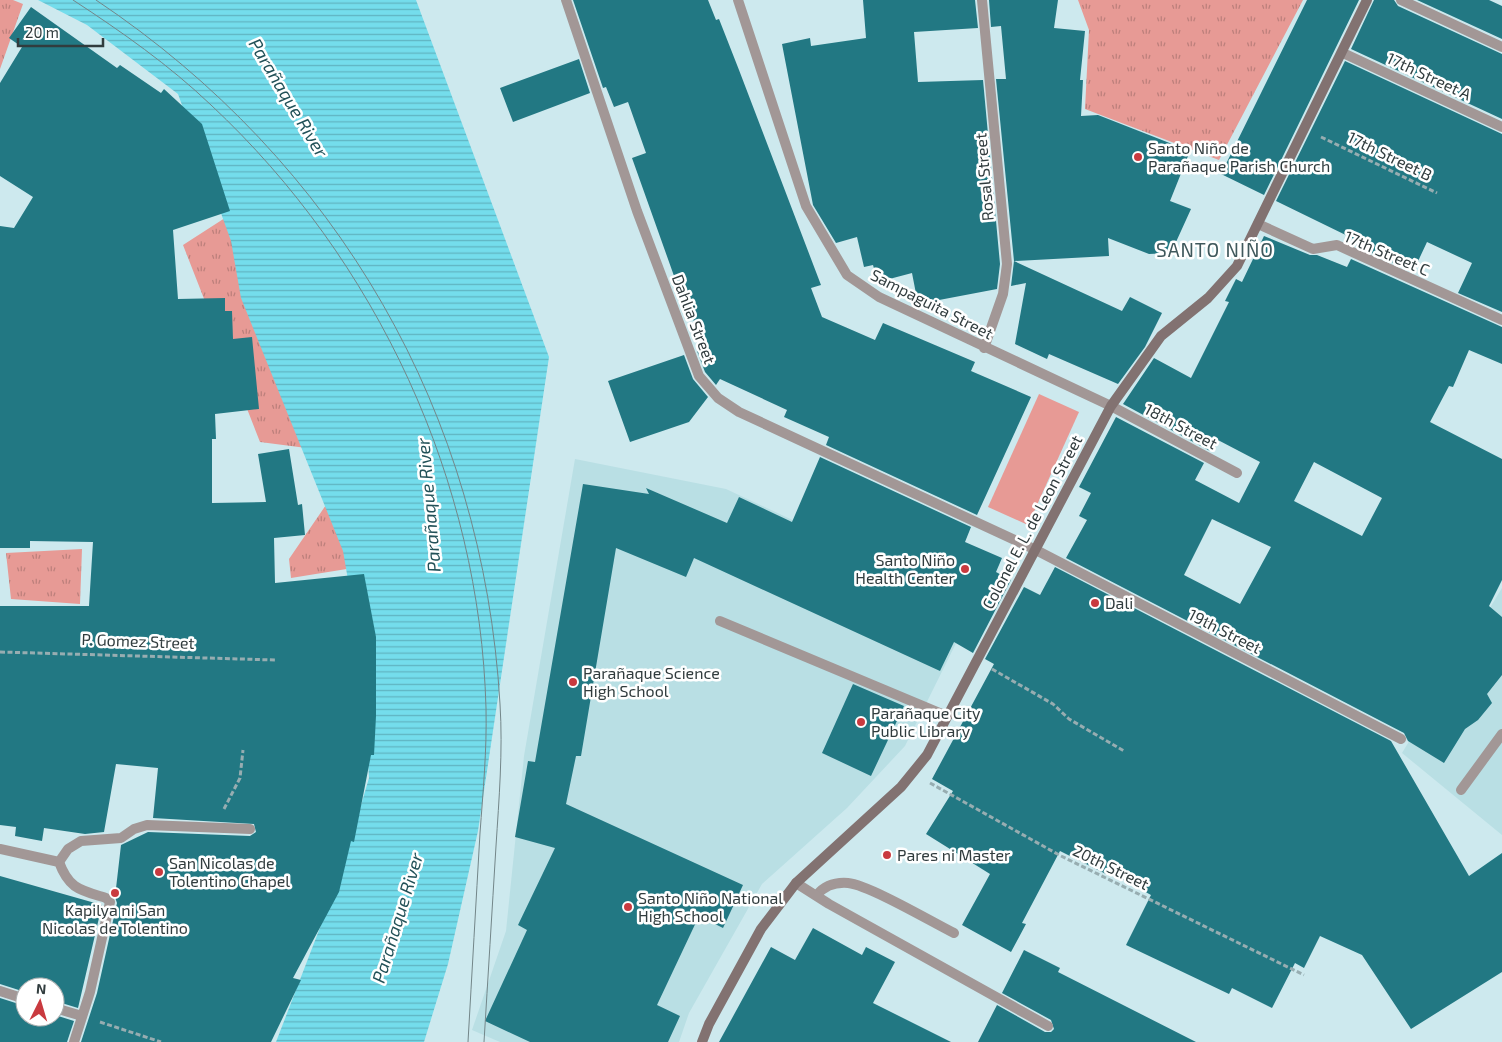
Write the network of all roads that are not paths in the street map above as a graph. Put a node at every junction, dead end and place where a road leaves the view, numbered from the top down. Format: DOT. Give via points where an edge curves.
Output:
graph roads {
  1 [pos="566,0"];
  2 [pos="738,0"];
  3 [pos="982,0"];
  4 [pos="1367,0"];
  5 [pos="1401,0"];
  6 [pos="1502,47"];
  7 [pos="1343,53"];
  8 [pos="1502,127"];
  9 [pos="1258,224"];
  10 [pos="1502,320"];
  11 [pos="984,348"];
  12 [pos="1110,406"];
  13 [pos="1237,473"];
  14 [pos="1034,548"];
  15 [pos="720,621"];
  16 [pos="947,716"];
  17 [pos="1502,734"];
  18 [pos="1401,739"];
  19 [pos="1461,790"];
  20 [pos="250,829"];
  21 [pos="0,849"];
  22 [pos="60,862"];
  23 [pos="796,883"];
  24 [pos="817,895"];
  25 [pos="954,933"];
  26 [pos="0,991"];
  27 [pos="15,996"];
  28 [pos="65,1011"];
  29 [pos="82,1016"];
  30 [pos="1048,1026"];
  31 [pos="74,1042"];
  32 [pos="702,1042"];
  1 -- 14 [label="street, Dahlia Street" via="637,211 699,376 718,398 739,412"];
  2 -- 11 [label="street, Sampaguita Street" via="806,206 847,275 879,297"];
  3 -- 11 [label="street, Rosal Street" via="1007,264 1003,294"];
  4 -- 7 [label="street, Colonel E. L. de Leon Street"];
  5 -- 6 [label="street"];
  7 -- 8 [label="street, 17th Street A"];
  7 -- 9 [label="street, Colonel E. L. de Leon Street"];
  9 -- 10 [label="street, 17th Street C" via="1313,249 1337,245"];
  9 -- 12 [label="street, Colonel E. L. de Leon Street" via="1237,266 1208,298 1161,336"];
  11 -- 12 [label="street, Sampaguita Street"];
  12 -- 13 [label="street, 18th Street"];
  12 -- 14 [label="street, Colonel E. L. de Leon Street"];
  14 -- 16 [label="street, Colonel E. L. de Leon Street"];
  14 -- 18 [label="street, 19th Street"];
  15 -- 16 [label="street"];
  16 -- 23 [label="street, Colonel E. L. de Leon Street" via="927,755 901,787"];
  17 -- 19 [label="street"];
  20 -- 22 [label="street" via="147,825 134,828 121,838 81,841 68,849"];
  21 -- 22 [label="street"];
  22 -- 29 [label="street" via="64,877 72,886 110,902"];
  23 -- 24 [label="street"];
  23 -- 32 [label="street, Colonel E. L. de Leon Street" via="761,930"];
  24 -- 25 [label="street" via="824,887 836,884 859,886"];
  24 -- 30 [label="street"];
  26 -- 27 [label="street"];
  28 -- 29 [label="street"];
  29 -- 31 [label="street"];
}
